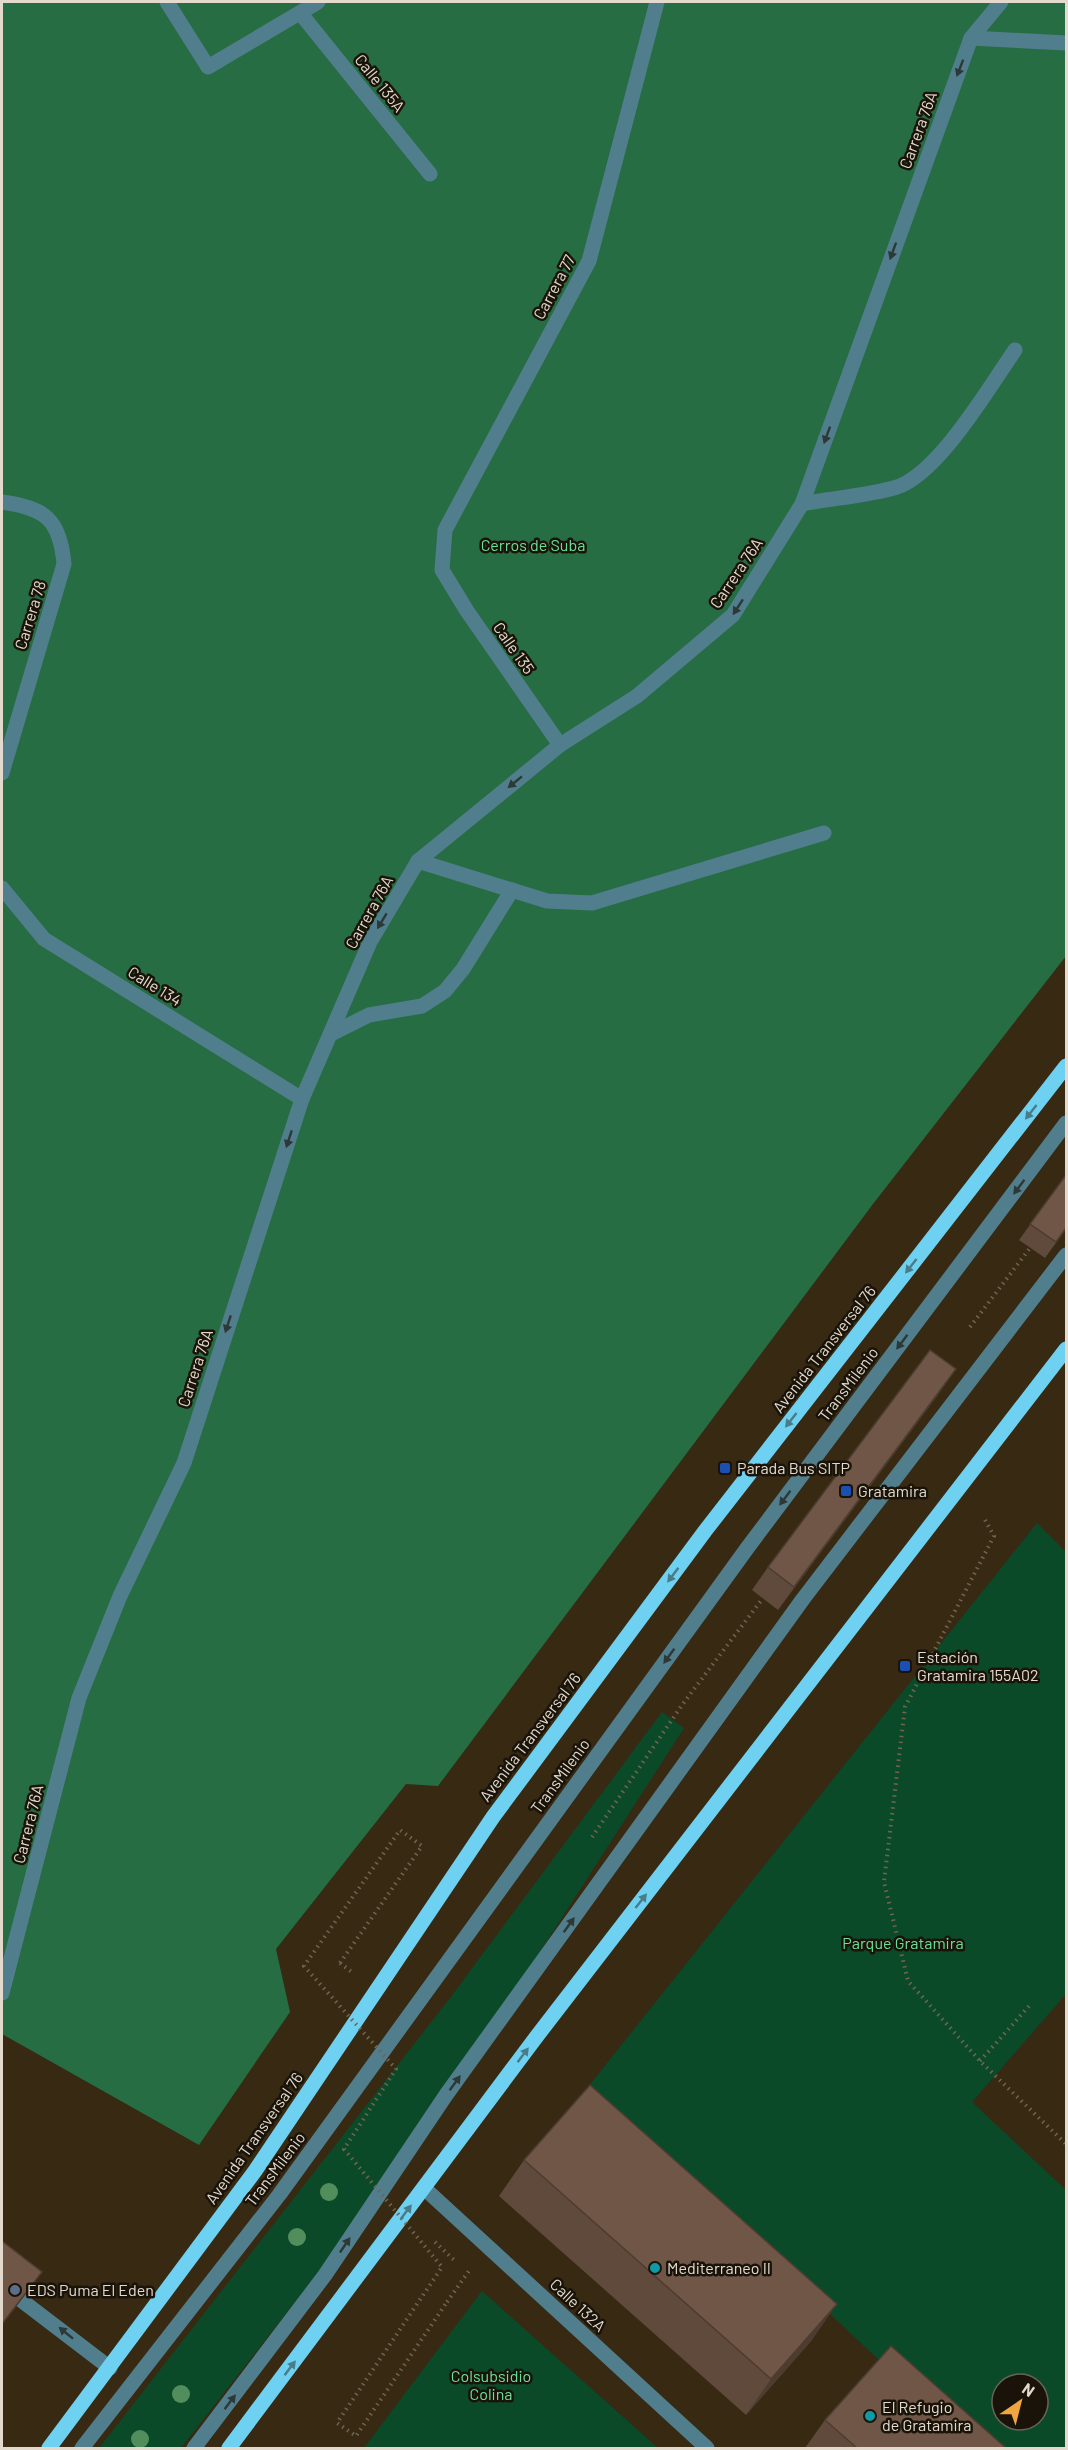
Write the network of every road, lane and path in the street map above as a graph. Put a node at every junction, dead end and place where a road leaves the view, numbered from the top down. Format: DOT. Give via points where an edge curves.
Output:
graph roads {
  1 [pos="167,2"];
  2 [pos="318,2"];
  3 [pos="658,2"];
  4 [pos="1001,2"];
  5 [pos="301,14"];
  6 [pos="971,38"];
  7 [pos="1066,43"];
  8 [pos="429,174"];
  9 [pos="1015,350"];
  10 [pos="2,502"];
  11 [pos="802,504"];
  12 [pos="442,570"];
  13 [pos="560,745"];
  14 [pos="2,773"];
  15 [pos="824,833"];
  16 [pos="418,861"];
  17 [pos="2,888"];
  18 [pos="512,890"];
  19 [pos="331,1034"];
  20 [pos="1066,1066"];
  21 [pos="302,1099"];
  22 [pos="1066,1123"];
  23 [pos="1030,1248"];
  24 [pos="1066,1255"];
  25 [pos="969,1329"];
  26 [pos="1066,1349"];
  27 [pos="985,1520"];
  28 [pos="763,1598"];
  29 [pos="682,1705"];
  30 [pos="340,1963"];
  31 [pos="2,1993"];
  32 [pos="1030,2005"];
  33 [pos="980,2061"];
  34 [pos="1066,2144"];
  35 [pos="424,2188"];
  36 [pos="487,2246"];
  37 [pos="21,2300"];
  38 [pos="110,2368"];
  39 [pos="49,2448"];
  40 [pos="82,2448"];
  41 [pos="194,2448"];
  42 [pos="230,2448"];
  43 [pos="707,2448"];
  1 -- 5 [label="street" via="208,67"];
  2 -- 5 [label="street"];
  3 -- 12 [label="street, Carrera 77" via="589,261 445,530"];
  4 -- 6 [label="street, Carrera 76A"];
  5 -- 8 [label="street, Calle 135A"];
  6 -- 7 [label="street"];
  6 -- 11 [label="street, Carrera 76A, one-way"];
  9 -- 11 [label="street" via="958,432 924,468 898,486"];
  10 -- 14 [label="street, Carrera 78" via="26,505 49,518 62,540 64,564"];
  11 -- 13 [label="street, Carrera 76A, one-way" via="733,615 638,696"];
  12 -- 13 [label="street, Calle 135"];
  13 -- 16 [label="street, Carrera 76A, one-way"];
  15 -- 18 [label="street" via="592,903 547,901"];
  16 -- 18 [label="street"];
  16 -- 19 [label="street, Carrera 76A, one-way" via="370,942"];
  17 -- 21 [label="street, Calle 134" via="44,939"];
  18 -- 19 [label="street" via="464,969 445,991 422,1006 369,1015"];
  19 -- 21 [label="street, Carrera 76A"];
  20 -- 38 [label="main road, Avenida Transversal 76, one-way" via="705,1531 493,1817 255,2171"];
  21 -- 31 [label="street, Carrera 76A, one-way" via="184,1463 120,1596 79,1698"];
  22 -- 40 [label="street, TransMilenio, one-way" via="748,1547 279,2195"];
  23 -- 25 [label="path"];
  41 -- 24 [label="street, one-way" via="325,2275 446,2095 803,1599"];
  35 -- 26 [label="main road, one-way"];
  27 -- 33 [label="path" via="994,1536 905,1707 884,1882 908,1982"];
  28 -- 29 [label="path"];
  30 -- 36 [label="path, bridge" via="422,1846 400,1830 304,1966 396,2069 344,2149 442,2267 337,2423 356,2436"];
  32 -- 33 [label="path"];
  33 -- 34 [label="path"];
  35 -- 36 [label="street, Calle 132A"];
  42 -- 35 [label="main road, one-way"];
  36 -- 43 [label="street, Calle 132A"];
  38 -- 37 [label="street, one-way"];
  38 -- 39 [label="main road, Avenida Transversal 76"];
}
